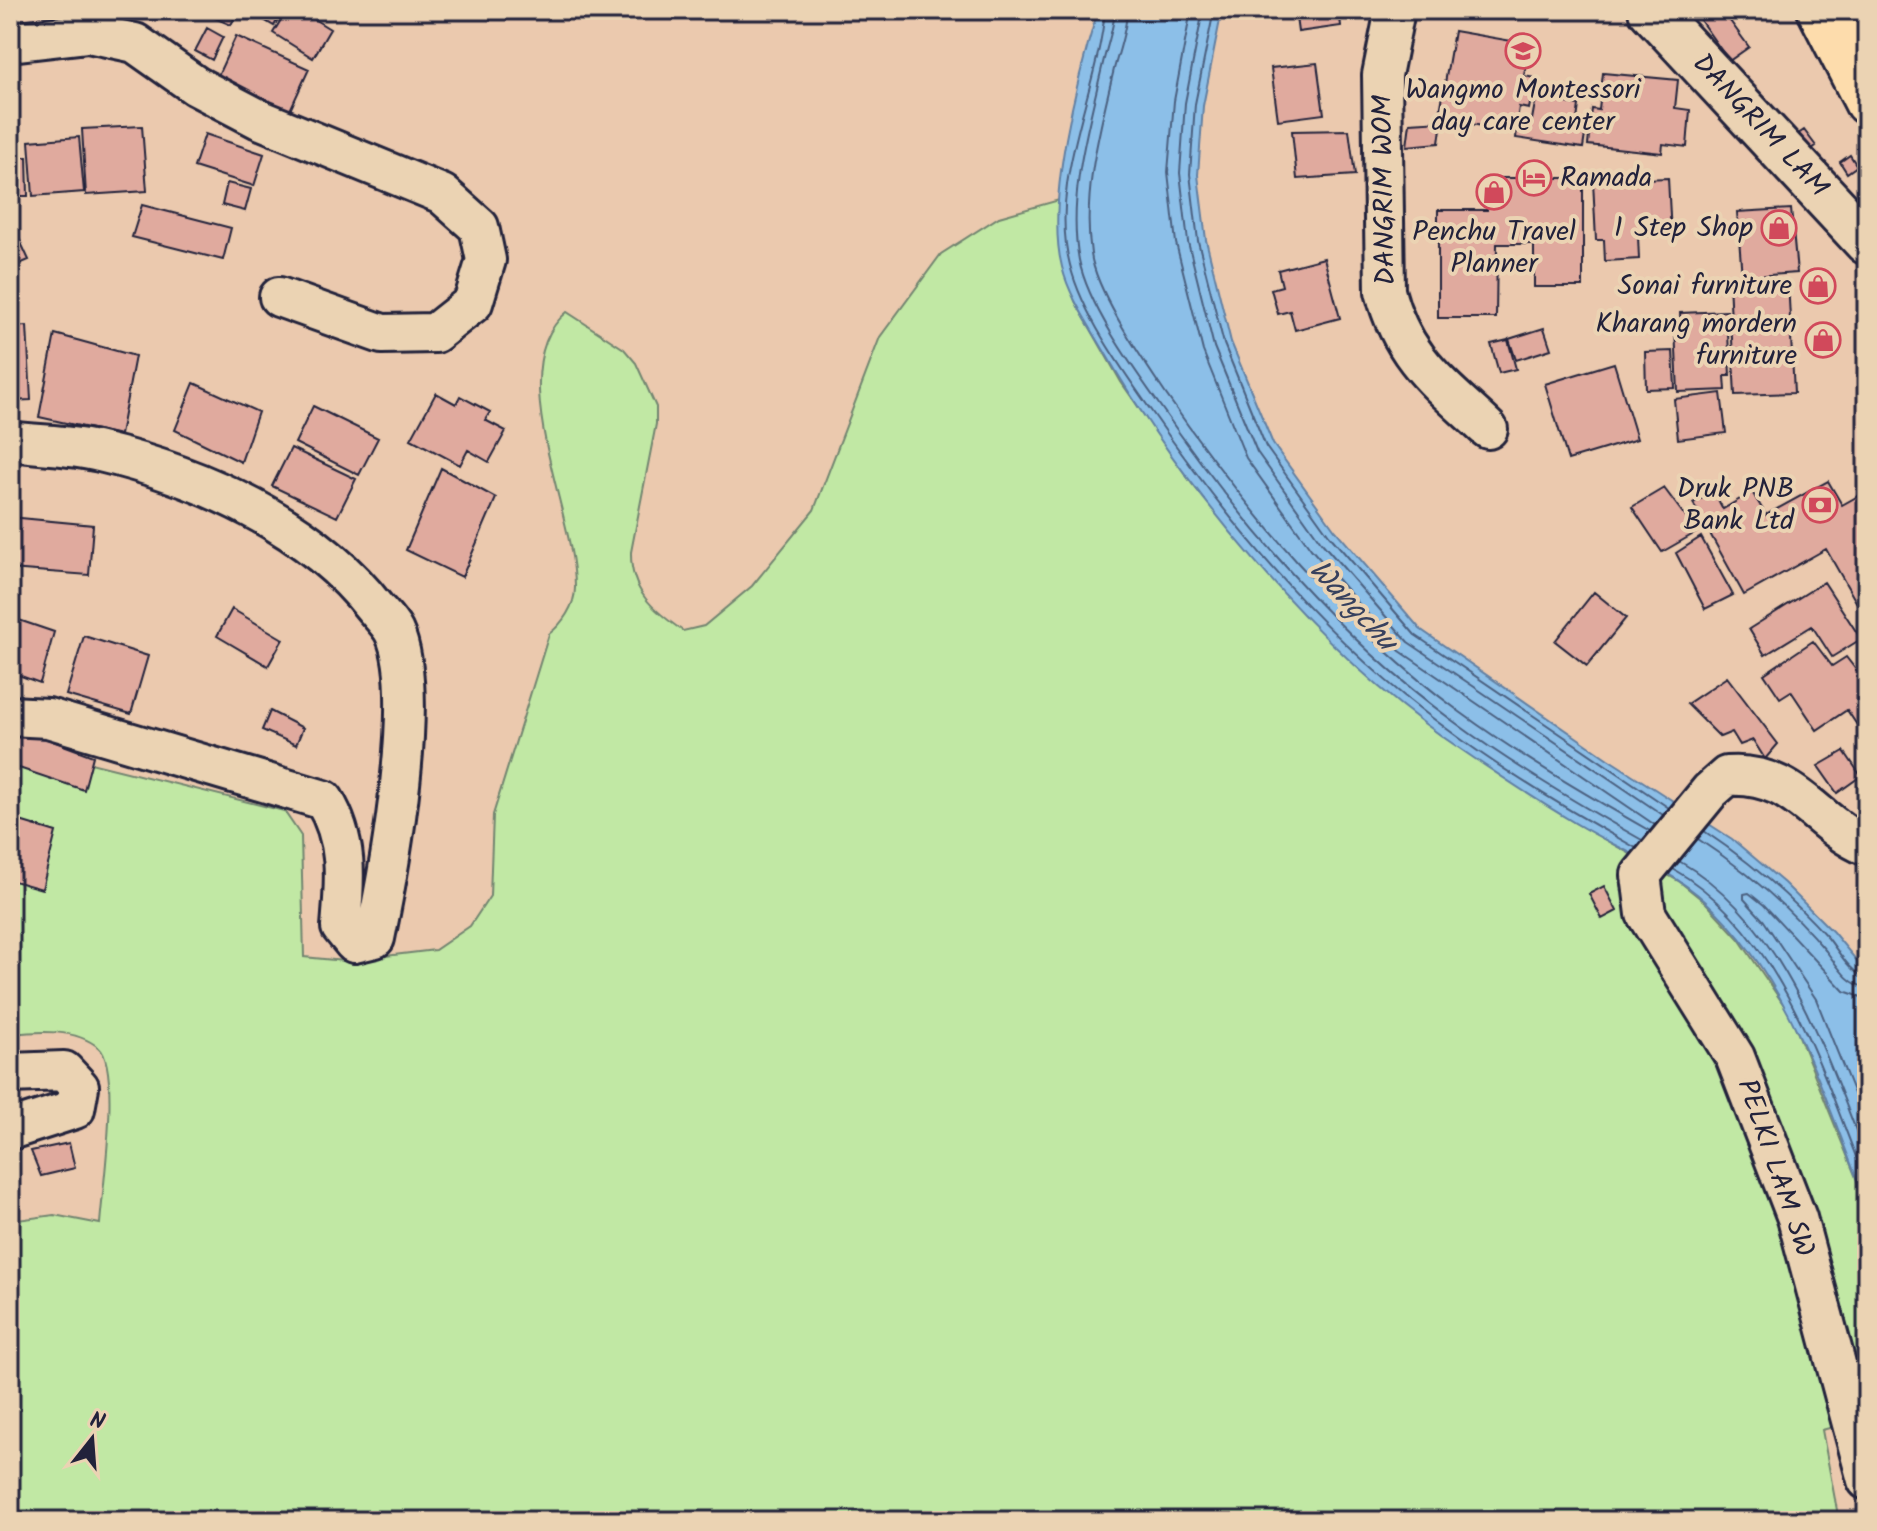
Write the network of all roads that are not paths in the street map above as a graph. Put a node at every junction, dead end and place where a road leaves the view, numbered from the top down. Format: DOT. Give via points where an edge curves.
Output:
graph roads {
  1 [pos="1395,10"];
  2 [pos="1651,10"];
  3 [pos="1820,10"];
  4 [pos="1860,10"];
  5 [pos="1867,23"];
  6 [pos="10,42"];
  7 [pos="1867,102"];
  8 [pos="1867,242"];
  9 [pos="279,297"];
  10 [pos="1488,429"];
  11 [pos="10,441"];
  12 [pos="10,716"];
  13 [pos="1867,846"];
  14 [pos="10,1073"];
  15 [pos="10,1130"];
  16 [pos="1867,1480"];
  1 -- 10 [label="street, DANGRIM WOM" via="1382,75 1385,291 1409,352"];
  2 -- 8 [label="street, DANGRIM LAM"];
  3 -- 7 [label="highway"];
  4 -- 5 [label="highway"];
  6 -- 9 [label="street" via="88,33 135,43 196,86 259,119 442,194 479,227 486,260 473,303 435,333 382,334"];
  11 -- 12 [label="street" via="99,452 203,485 295,532 354,581 394,632 407,690 375,938 354,943 341,927 344,849 339,824 324,800 48,718"];
  13 -- 16 [label="street, PELKI LAM SW" via="1792,790 1757,777 1727,776 1641,875 1646,914 1735,1057 1797,1218"];
  14 -- 15 [label="street" via="64,1071 79,1087 75,1109"];
}
